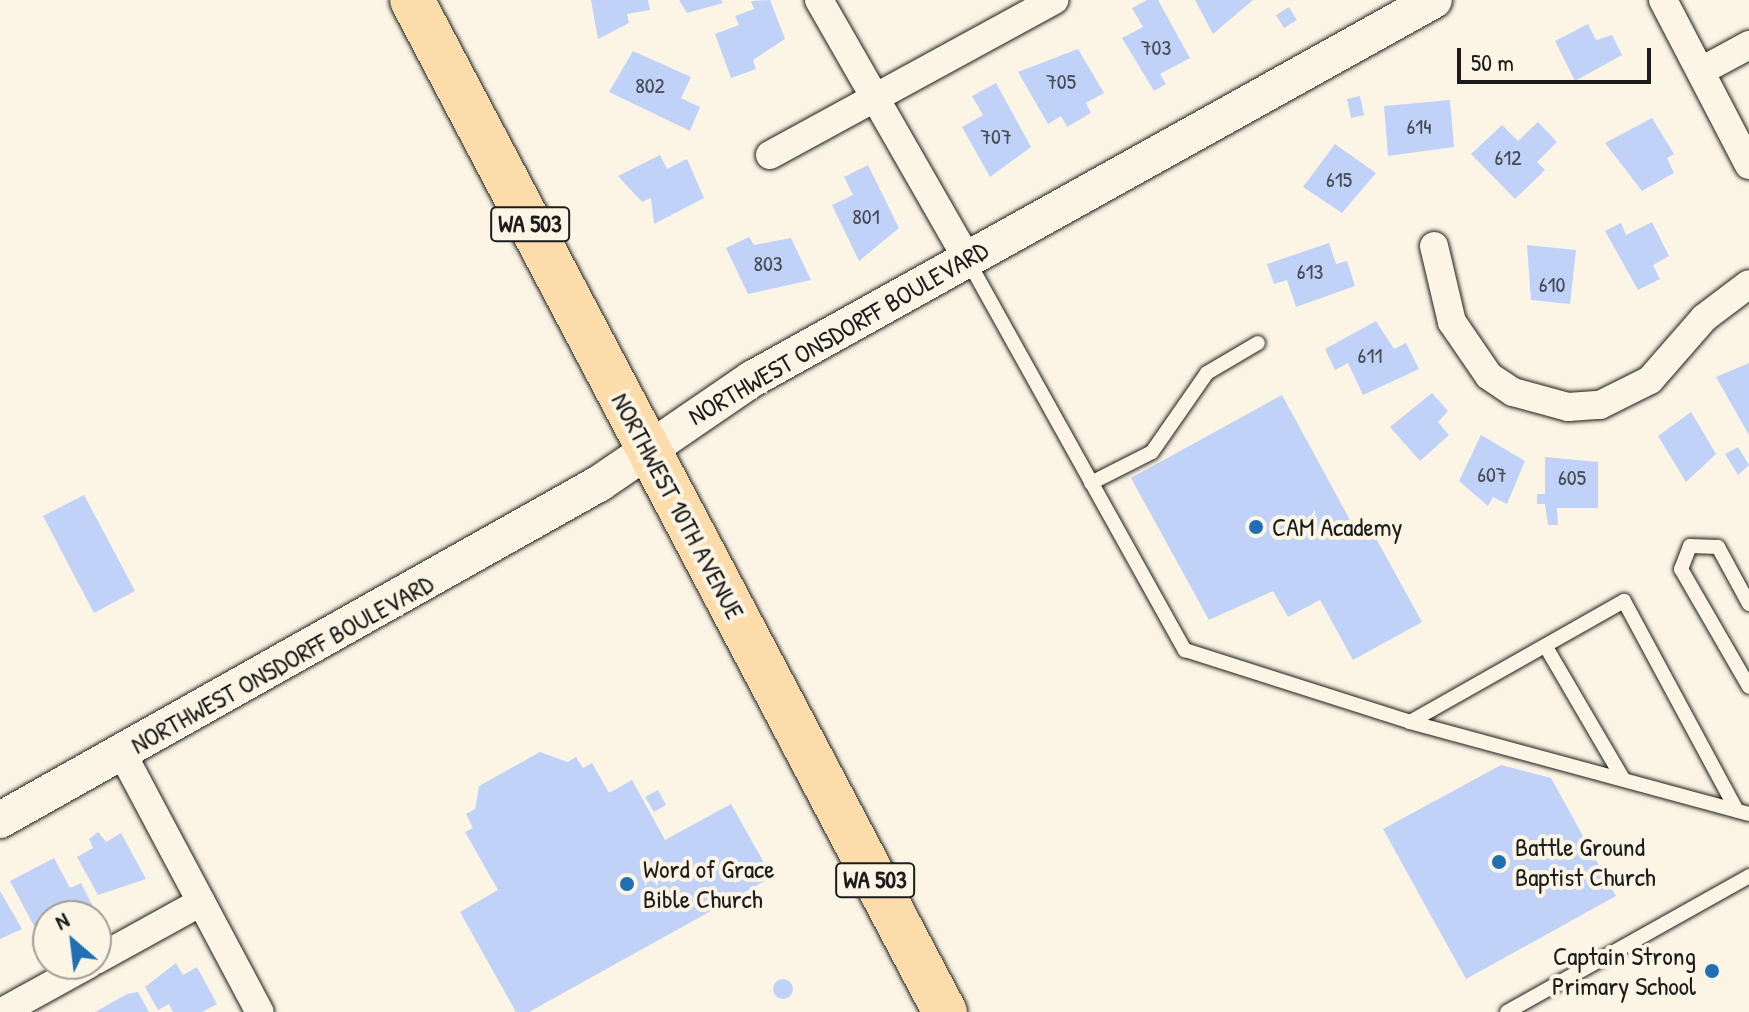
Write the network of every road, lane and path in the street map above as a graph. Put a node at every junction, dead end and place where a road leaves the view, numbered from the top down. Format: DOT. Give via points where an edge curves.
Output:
graph roads {
  1 [pos="412,0"];
  2 [pos="819,0"];
  3 [pos="1054,0"];
  4 [pos="1434,0"];
  5 [pos="1663,0"];
  6 [pos="1749,45"];
  7 [pos="1701,71"];
  8 [pos="874,101"];
  9 [pos="770,155"];
  10 [pos="1749,165"];
  11 [pos="1434,246"];
  12 [pos="967,258"];
  13 [pos="1749,284"];
  14 [pos="1258,343"];
  15 [pos="647,448"];
  16 [pos="1091,483"];
  17 [pos="1749,604"];
  18 [pos="1546,647"];
  19 [pos="1749,687"];
  20 [pos="1410,722"];
  21 [pos="122,753"];
  22 [pos="1623,779"];
  23 [pos="1743,813"];
  24 [pos="0,820"];
  25 [pos="1749,876"];
  26 [pos="201,902"];
  27 [pos="112,951"];
  28 [pos="60,980"];
  29 [pos="2,1012"];
  30 [pos="260,1012"];
  31 [pos="945,1012"];
  32 [pos="1507,1012"];
  1 -- 15 [label="main road, NORTHWEST 10TH AVENUE / WA 503"];
  2 -- 8 [label="street"];
  3 -- 8 [label="street"];
  4 -- 12 [label="street, NORTHWEST ONSDORFF BOULEVARD"];
  5 -- 7 [label="street"];
  6 -- 7 [label="street"];
  7 -- 10 [label="street"];
  8 -- 9 [label="street"];
  8 -- 12 [label="street"];
  11 -- 13 [label="street" via="1452,322 1489,376 1513,392 1568,407 1600,405 1650,380 1704,318"];
  12 -- 15 [label="street, NORTHWEST ONSDORFF BOULEVARD" via="700,409"];
  12 -- 16 [label="lane"];
  14 -- 16 [label="lane" via="1207,373 1152,452"];
  15 -- 21 [label="street, NORTHWEST ONSDORFF BOULEVARD" via="587,491"];
  15 -- 31 [label="main road, NORTHWEST 10TH AVENUE / WA 503"];
  16 -- 20 [label="lane" via="1185,650"];
  17 -- 19 [label="lane" via="1718,547 1690,546 1681,569"];
  18 -- 20 [label="lane"];
  18 -- 22 [label="lane"];
  18 -- 23 [label="lane" via="1624,601"];
  20 -- 22 [label="lane"];
  21 -- 24 [label="street, NORTHWEST ONSDORFF BOULEVARD"];
  21 -- 26 [label="street"];
  22 -- 23 [label="lane"];
  25 -- 32 [label="lane"];
  26 -- 27 [label="street"];
  26 -- 30 [label="street"];
  28 -- 29 [label="street"];
}
